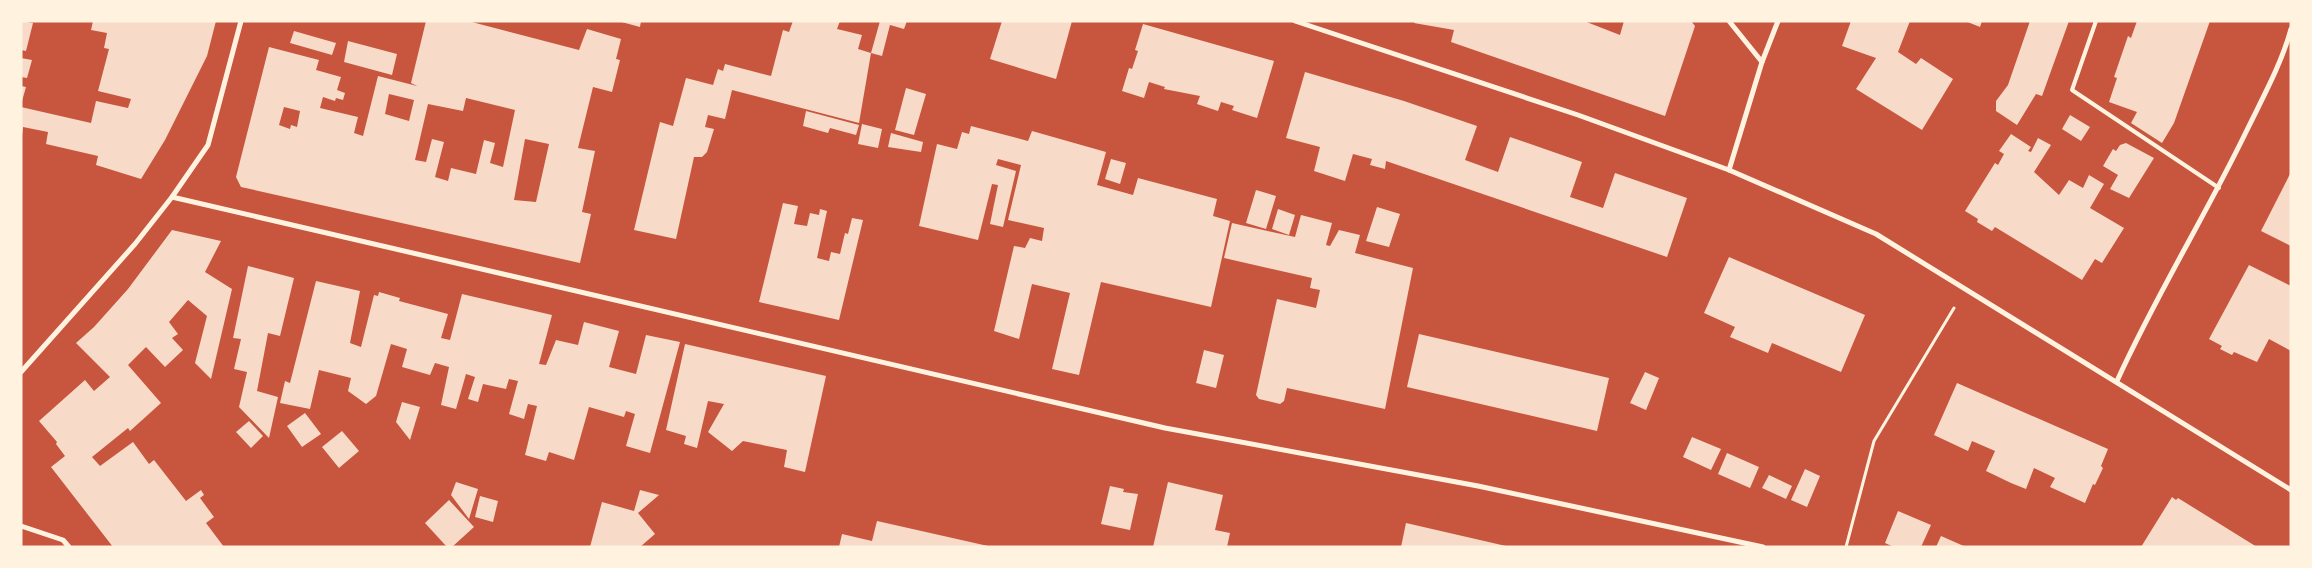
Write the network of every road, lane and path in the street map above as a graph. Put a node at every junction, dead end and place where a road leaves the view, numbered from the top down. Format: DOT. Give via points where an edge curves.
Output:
graph roads {
  1 [pos="241,21"];
  2 [pos="1295,21"];
  3 [pos="1730,21"];
  4 [pos="1778,21"];
  5 [pos="2096,21"];
  6 [pos="2291,29"];
  7 [pos="2284,53"];
  8 [pos="2291,54"];
  9 [pos="1762,62"];
  10 [pos="1729,170"];
  11 [pos="2218,188"];
  12 [pos="172,197"];
  13 [pos="1966,288"];
  14 [pos="21,372"];
  15 [pos="2118,381"];
  16 [pos="2291,490"];
  17 [pos="21,526"];
  18 [pos="69,547"];
  19 [pos="1763,547"];
  20 [pos="1846,547"];
  1 -- 12 [label="street" via="208,145"];
  2 -- 10 [label="street" via="1578,115"];
  3 -- 9 [label="street"];
  4 -- 9 [label="street"];
  5 -- 11 [label="lane" via="2072,90"];
  6 -- 7 [label="street"];
  7 -- 8 [label="street"];
  7 -- 11 [label="street"];
  9 -- 10 [label="street"];
  10 -- 13 [label="street" via="1876,234"];
  11 -- 15 [label="street"];
  12 -- 14 [label="street" via="135,244"];
  12 -- 19 [label="street" via="1165,428 1478,486"];
  13 -- 15 [label="street"];
  13 -- 20 [label="path" via="1874,441"];
  15 -- 16 [label="street"];
  17 -- 18 [label="street" via="63,540"];
}
